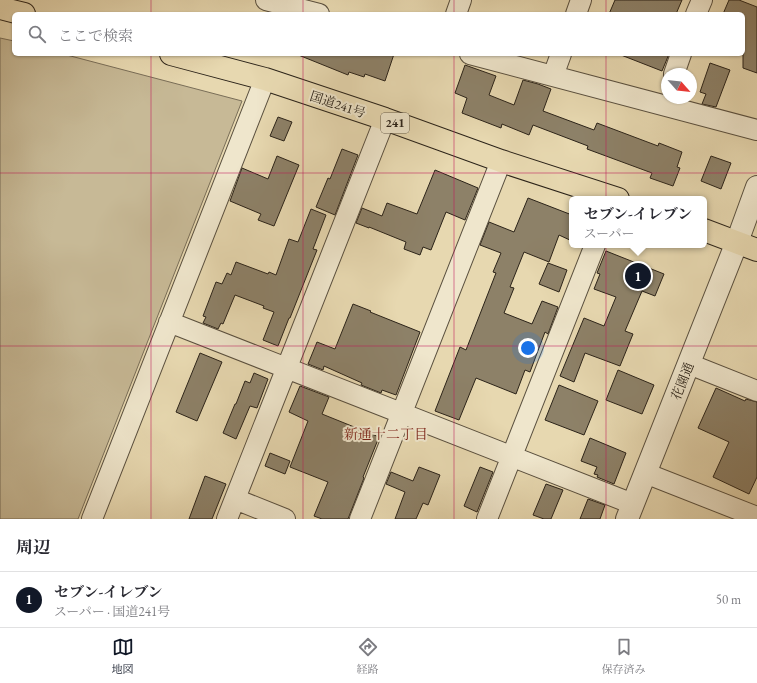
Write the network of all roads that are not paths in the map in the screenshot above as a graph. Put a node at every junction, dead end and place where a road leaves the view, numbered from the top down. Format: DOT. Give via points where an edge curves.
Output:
graph roads {
  1 [pos="266,0"];
  2 [pos="461,0"];
  3 [pos="581,0"];
  4 [pos="702,0"];
  5 [pos="0,8"];
  6 [pos="16,12"];
  7 [pos="311,12"];
  8 [pos="457,12"];
  9 [pos="577,12"];
  10 [pos="697,12"];
  11 [pos="178,56"];
  12 [pos="477,56"];
  13 [pos="560,56"];
  14 [pos="680,56"];
  15 [pos="676,68"];
  16 [pos="552,76"];
  17 [pos="264,79"];
  18 [pos="661,97"];
  19 [pos="681,104"];
  20 [pos="385,120"];
  21 [pos="757,130"];
  22 [pos="501,161"];
  23 [pos="757,187"];
  24 [pos="606,196"];
  25 [pos="707,231"];
  26 [pos="737,242"];
  27 [pos="594,248"];
  28 [pos="757,250"];
  29 [pos="170,322"];
  30 [pos="689,364"];
  31 [pos="287,368"];
  32 [pos="757,391"];
  33 [pos="402,413"];
  34 [pos="512,456"];
  35 [pos="645,473"];
  36 [pos="235,499"];
  37 [pos="630,512"];
  38 [pos="757,517"];
  39 [pos="92,519"];
  40 [pos="227,519"];
  41 [pos="285,519"];
  42 [pos="360,519"];
  43 [pos="487,519"];
  1 -- 7 [label="street"];
  2 -- 8 [label="street"];
  3 -- 9 [label="street"];
  4 -- 10 [label="street"];
  5 -- 6 [label="highway"];
  11 -- 17 [label="highway, 国道241号 / 241"];
  12 -- 16 [label="street"];
  13 -- 16 [label="street"];
  14 -- 15 [label="street"];
  16 -- 18 [label="street"];
  17 -- 20 [label="highway, 国道241号 / 241"];
  17 -- 29 [label="street"];
  19 -- 21 [label="street"];
  20 -- 22 [label="highway, 国道241号 / 241"];
  20 -- 31 [label="street"];
  22 -- 24 [label="highway, 国道241号 / 241"];
  22 -- 33 [label="street"];
  23 -- 26 [label="street, 花園通"];
  25 -- 26 [label="highway"];
  26 -- 28 [label="highway"];
  26 -- 30 [label="street, 花園通"];
  27 -- 34 [label="street"];
  29 -- 31 [label="street"];
  29 -- 39 [label="street"];
  30 -- 32 [label="street"];
  30 -- 35 [label="street, 花園通"];
  31 -- 33 [label="street"];
  31 -- 36 [label="street"];
  33 -- 34 [label="street"];
  33 -- 42 [label="street"];
  34 -- 37 [label="street"];
  34 -- 43 [label="street"];
  35 -- 37 [label="street, 花園通"];
  35 -- 38 [label="street"];
  36 -- 40 [label="street"];
  36 -- 41 [label="street"];
}
